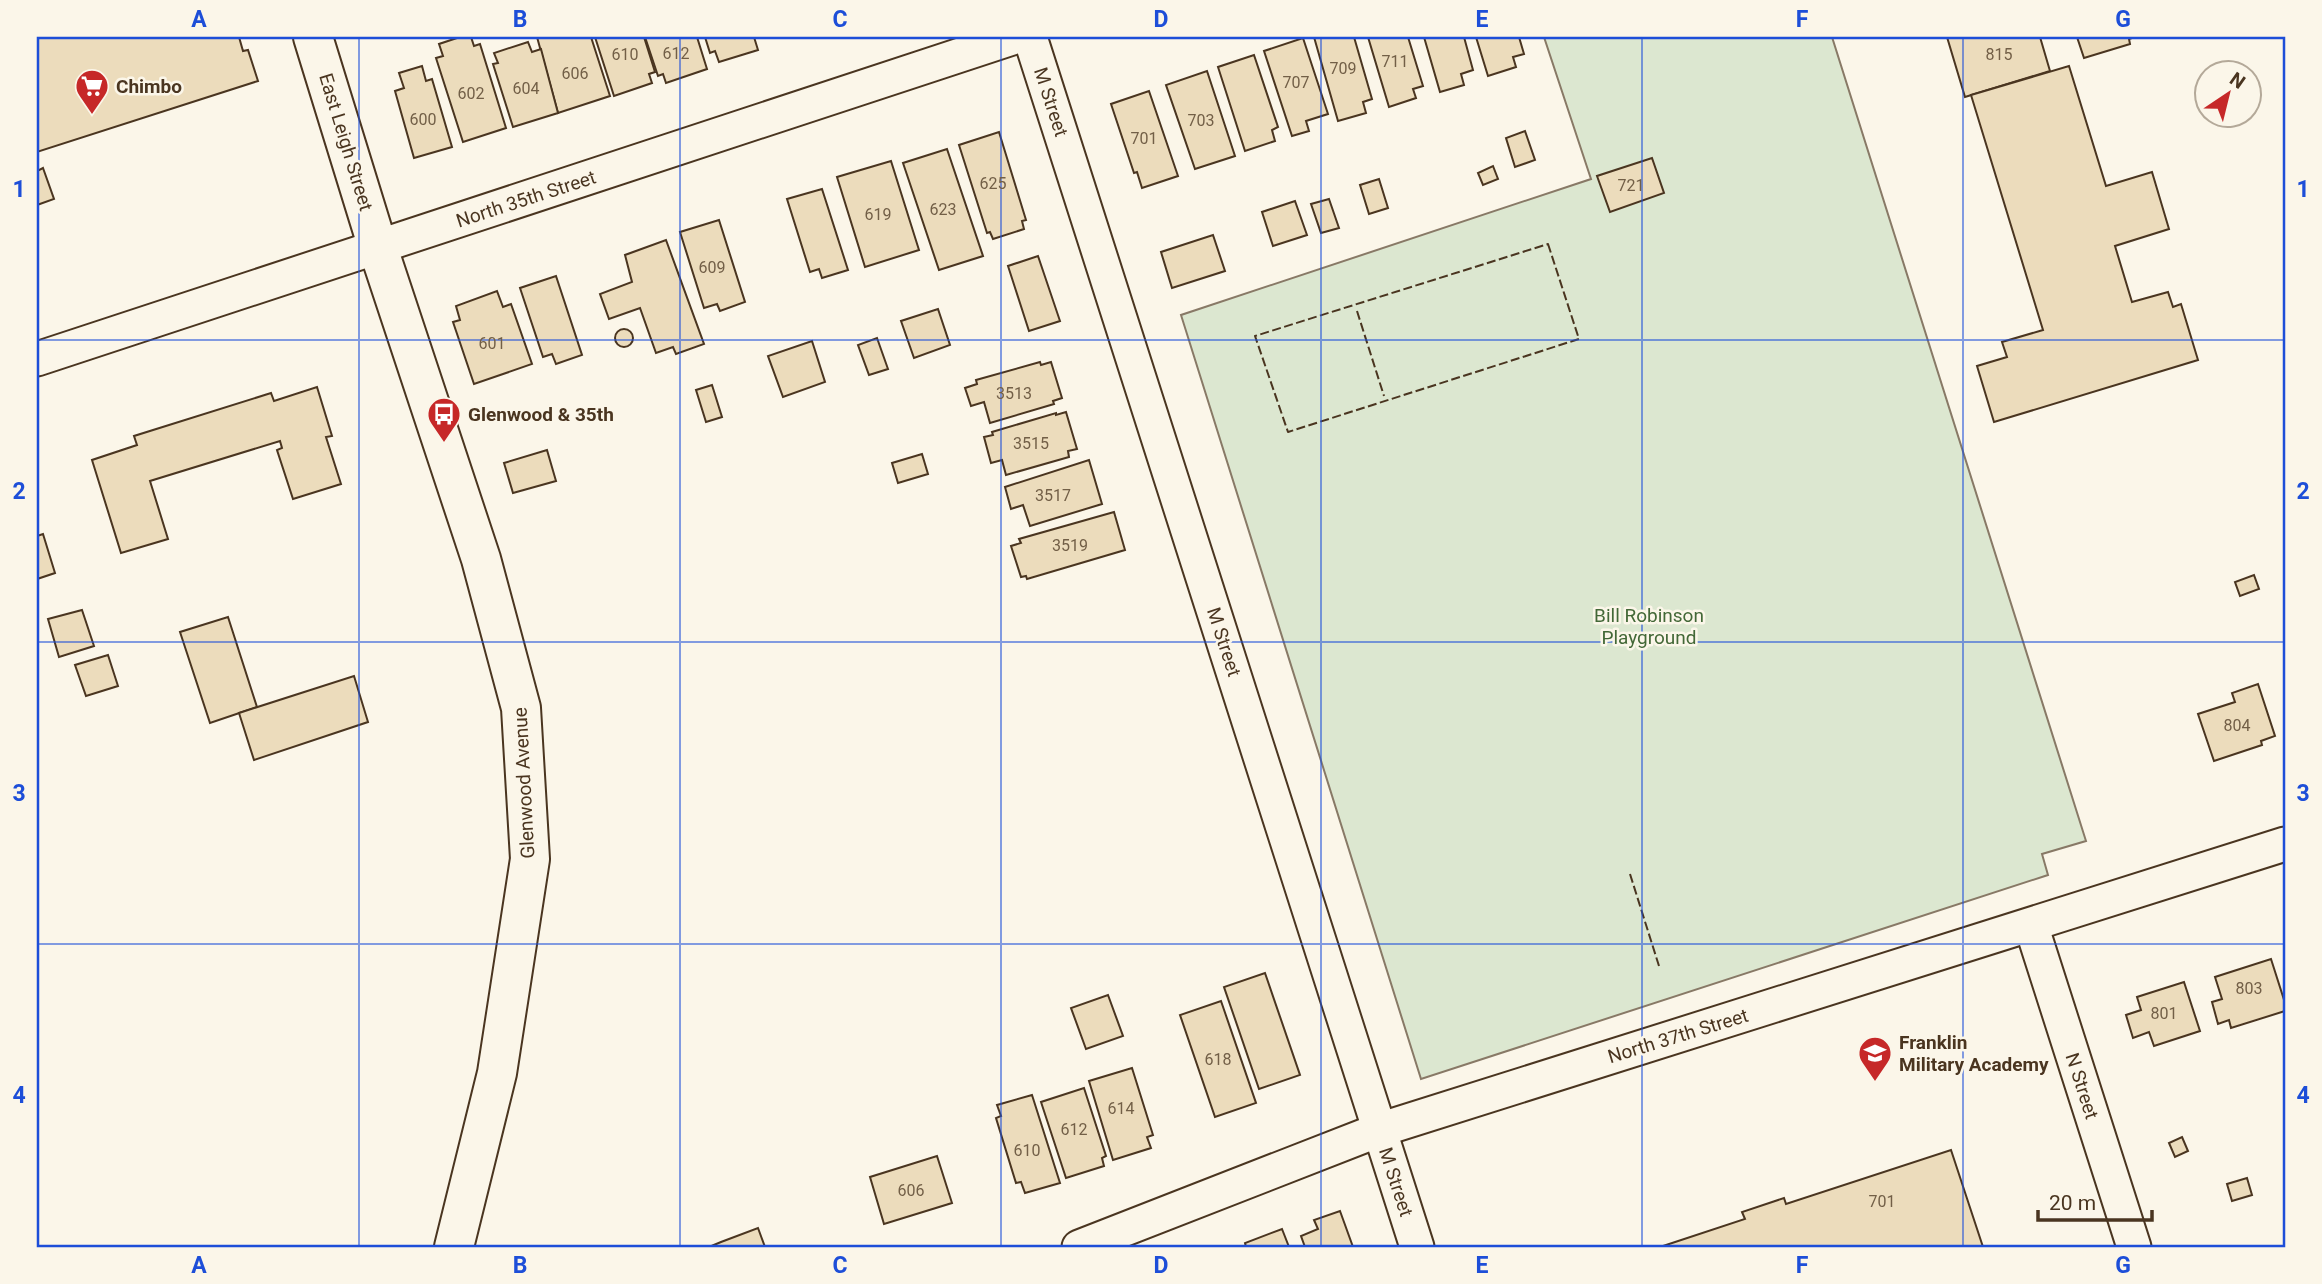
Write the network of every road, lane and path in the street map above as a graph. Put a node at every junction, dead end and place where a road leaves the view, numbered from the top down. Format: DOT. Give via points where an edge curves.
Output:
graph roads {
  1 [pos="313,37"];
  2 [pos="1015,37"];
  3 [pos="1030,37"];
  4 [pos="378,248"];
  5 [pos="37,359"];
  6 [pos="2285,844"];
  7 [pos="2031,925"];
  8 [pos="1379,1129"];
  9 [pos="454,1247"];
  10 [pos="1079,1247"];
  11 [pos="1417,1247"];
  12 [pos="2134,1247"];
  1 -- 4 [label="street, East Leigh Street"];
  2 -- 4 [label="street, North 35th Street"];
  3 -- 8 [label="street, M Street"];
  4 -- 5 [label="street, North 35th Street"];
  4 -- 9 [label="street, Glenwood Avenue" via="481,559 521,708 530,859 497,1073"];
  6 -- 7 [label="street, North 37th Street"];
  7 -- 8 [label="street, North 37th Street"];
  7 -- 12 [label="street, N Street"];
  8 -- 10 [label="street, North 37th Street"];
  8 -- 11 [label="street, M Street"];
}
